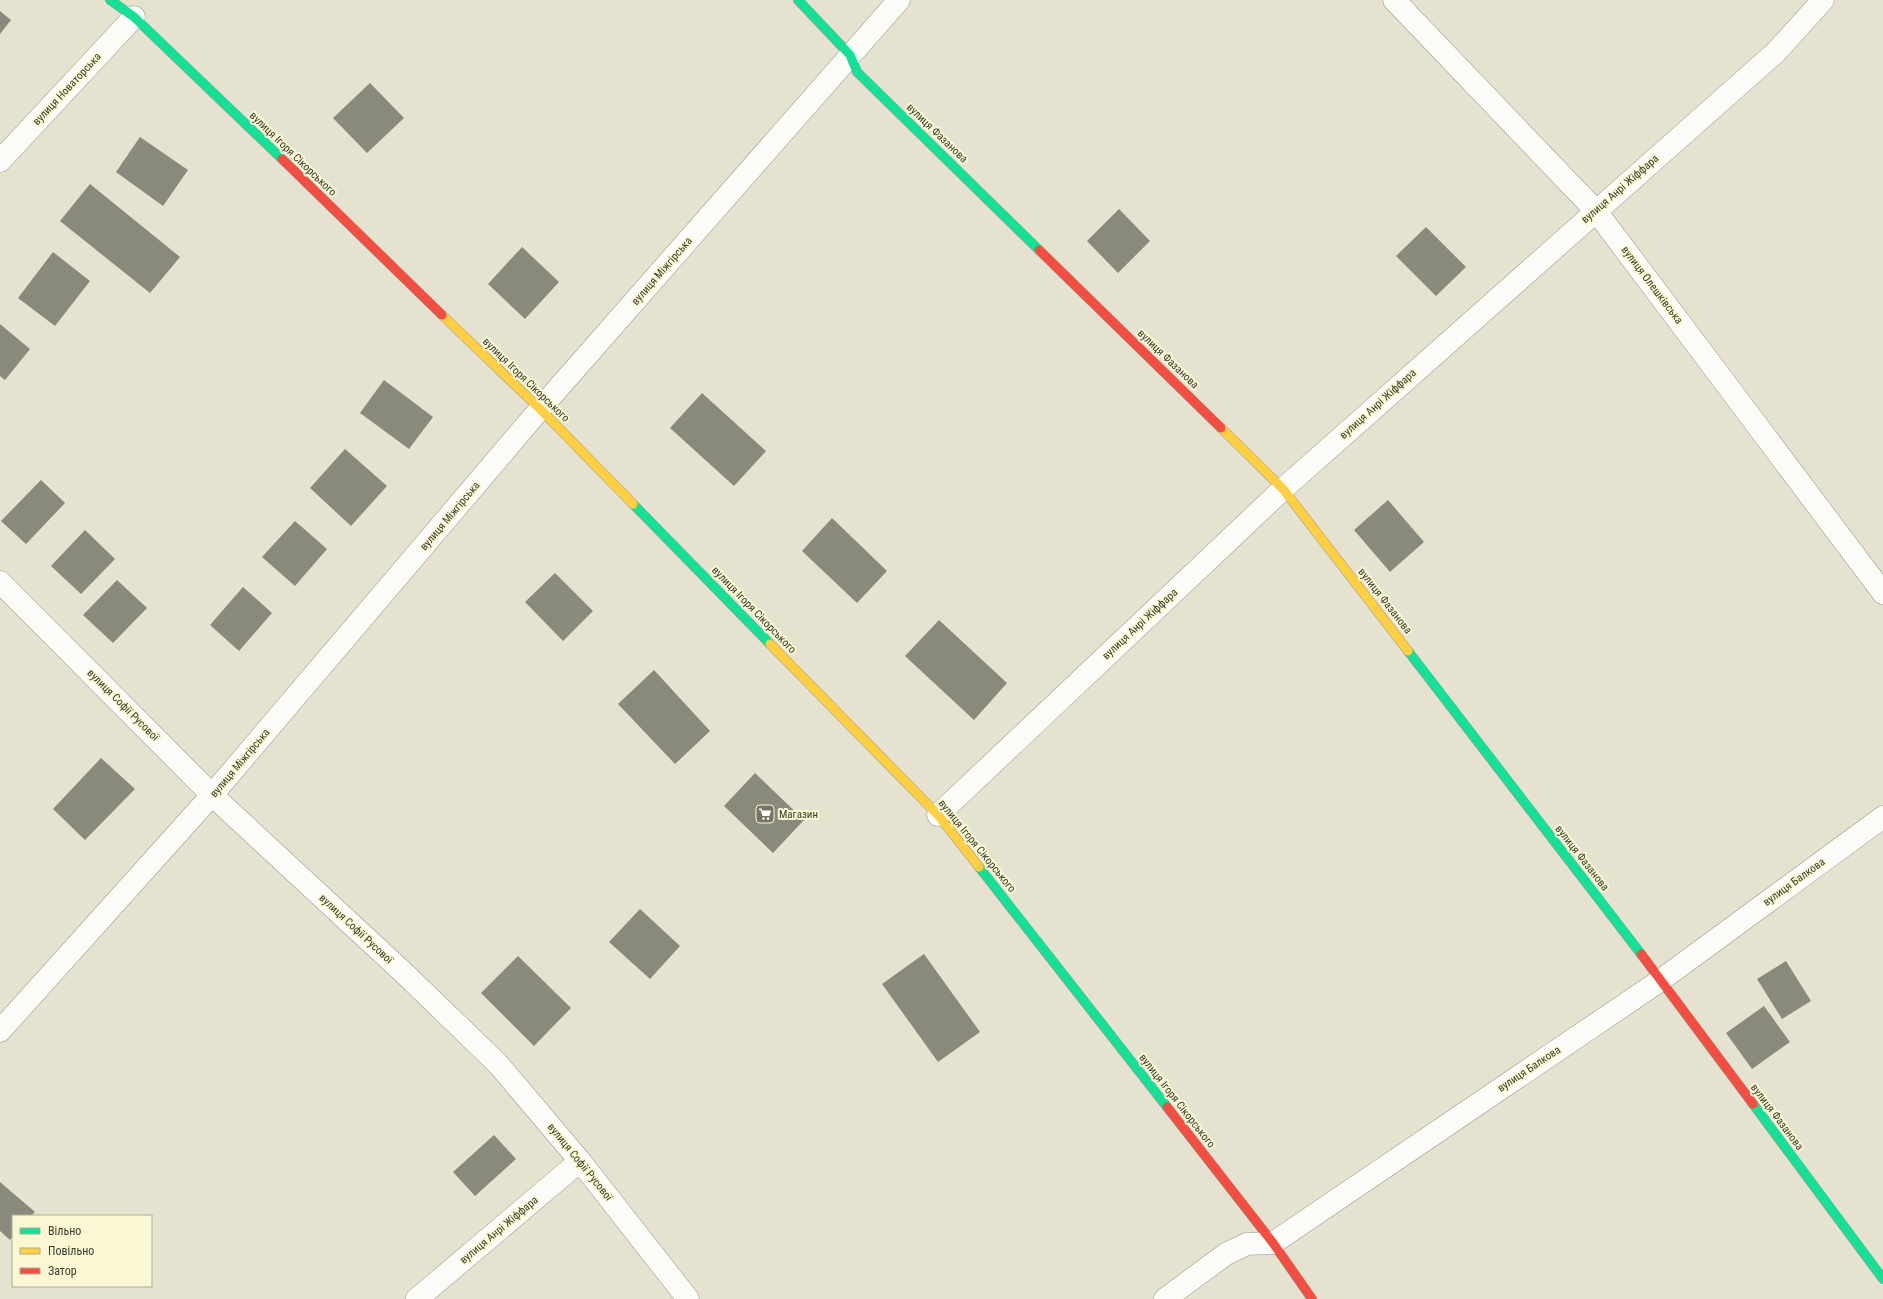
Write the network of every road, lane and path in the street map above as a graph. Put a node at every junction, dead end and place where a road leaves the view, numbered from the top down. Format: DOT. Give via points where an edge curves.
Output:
graph roads {
  1 [pos="798,0"];
  2 [pos="898,0"];
  3 [pos="1394,0"];
  4 [pos="1823,0"];
  5 [pos="113,1"];
  6 [pos="134,17"];
  7 [pos="850,55"];
  8 [pos="0,161"];
  9 [pos="1596,211"];
  10 [pos="540,410"];
  11 [pos="1283,489"];
  12 [pos="0,582"];
  13 [pos="1883,593"];
  14 [pos="212,795"];
  15 [pos="938,815"];
  16 [pos="1883,817"];
  17 [pos="1661,980"];
  18 [pos="0,1031"];
  19 [pos="580,1161"];
  20 [pos="1273,1243"];
  21 [pos="1883,1279"];
  22 [pos="417,1299"];
  23 [pos="688,1299"];
  24 [pos="1165,1299"];
  25 [pos="1312,1299"];
  1 -- 7 [label="main road, вулиця Фазанова"];
  2 -- 7 [label="street, вулиця Міжгірська"];
  3 -- 9 [label="street, вулиця Олешківська"];
  4 -- 9 [label="street, вулиця Анрі Жіффара" via="1776,52"];
  5 -- 6 [label="main road, вулиця Ігоря Сікорського"];
  6 -- 8 [label="street, вулиця Новаторська"];
  6 -- 10 [label="main road, вулиця Ігоря Сікорського"];
  7 -- 10 [label="street, вулиця Міжгірська"];
  7 -- 11 [label="main road, вулиця Фазанова" via="857,72"];
  9 -- 11 [label="street, вулиця Анрі Жіффара"];
  9 -- 13 [label="street, вулиця Олешківська"];
  10 -- 14 [label="street, вулиця Міжгірська"];
  10 -- 15 [label="main road, вулиця Ігоря Сікорського"];
  11 -- 15 [label="street, вулиця Анрі Жіффара"];
  11 -- 17 [label="main road, вулиця Фазанова"];
  12 -- 14 [label="street, вулиця Софії Русової"];
  14 -- 18 [label="street, вулиця Міжгірська"];
  14 -- 19 [label="street, вулиця Софії Русової" via="498,1064"];
  15 -- 20 [label="main road, вулиця Ігоря Сікорського"];
  16 -- 17 [label="street, вулиця Балкова"];
  17 -- 20 [label="street, вулиця Балкова"];
  17 -- 21 [label="main road, вулиця Фазанова"];
  19 -- 22 [label="street, вулиця Анрі Жіффара"];
  19 -- 23 [label="street, вулиця Софії Русової"];
  20 -- 24 [label="street" via="1247,1244 1226,1254"];
  20 -- 25 [label="main road, вулиця Ігоря Сікорського"];
}
